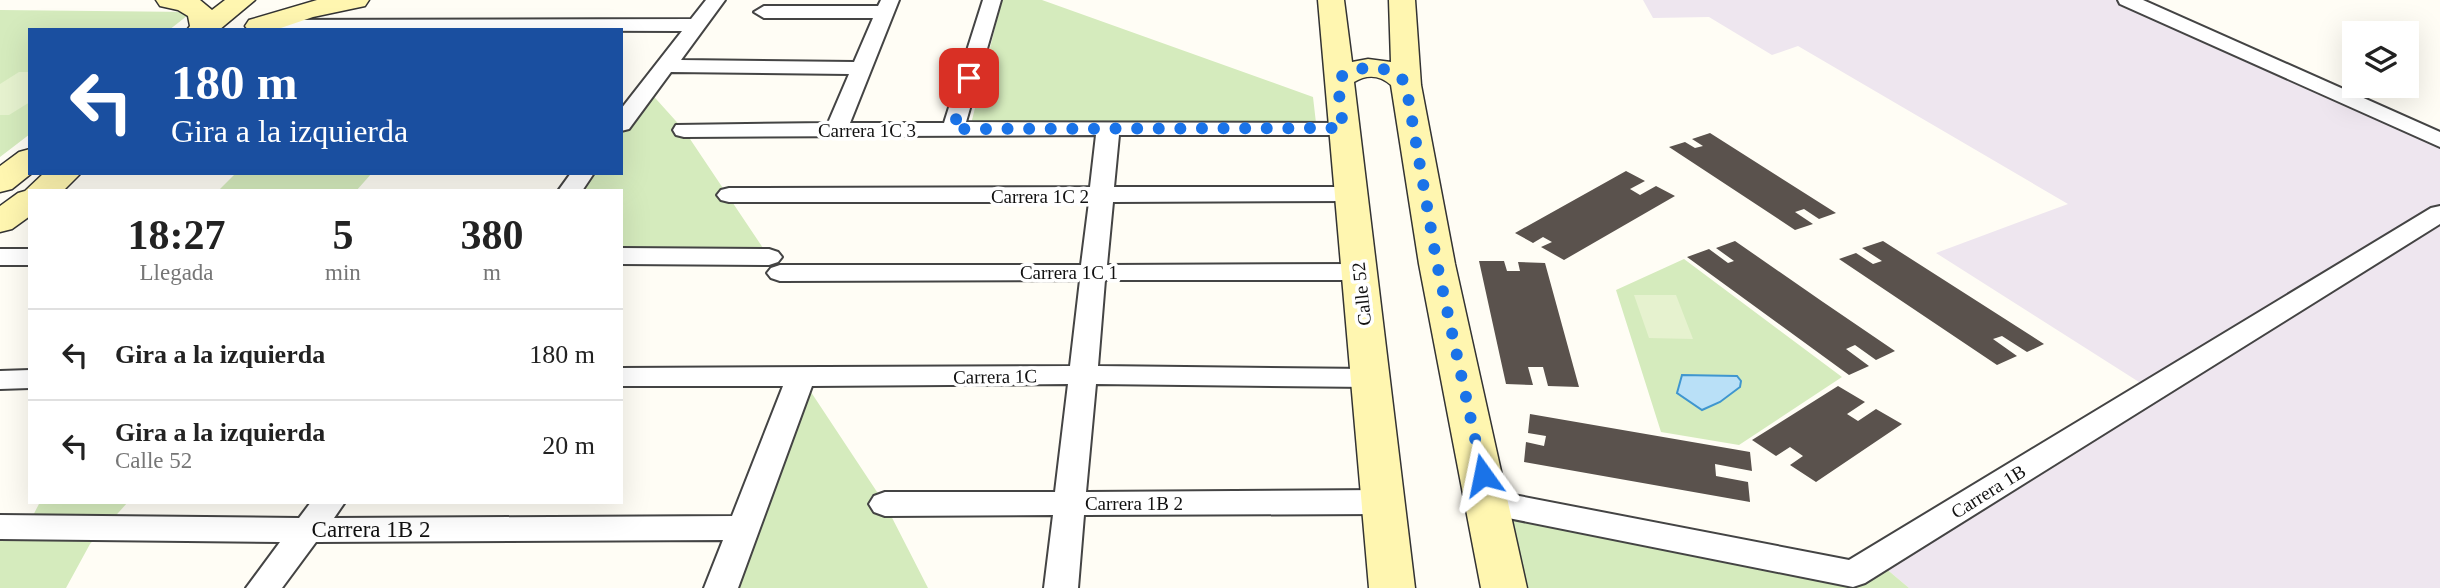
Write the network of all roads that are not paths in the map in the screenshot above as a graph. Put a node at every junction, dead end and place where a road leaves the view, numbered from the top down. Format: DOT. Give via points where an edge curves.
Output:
graph roads {
  1 [pos="169,0"];
  2 [pos="242,0"];
  3 [pos="291,0"];
  4 [pos="356,0"];
  5 [pos="716,0"];
  6 [pos="992,0"];
  7 [pos="1331,0"];
  8 [pos="1384,0"];
  9 [pos="1402,0"];
  10 [pos="2127,0"];
  11 [pos="887,6"];
  12 [pos="764,12"];
  13 [pos="697,25"];
  14 [pos="203,28"];
  15 [pos="257,28"];
  16 [pos="665,66"];
  17 [pos="862,68"];
  18 [pos="1405,77"];
  19 [pos="1338,85"];
  20 [pos="623,90"];
  21 [pos="648,90"];
  22 [pos="623,121"];
  23 [pos="1343,128"];
  24 [pos="953,129"];
  25 [pos="1108,129"];
  26 [pos="684,130"];
  27 [pos="836,130"];
  28 [pos="2440,140"];
  29 [pos="28,161"];
  30 [pos="62,175"];
  31 [pos="0,182"];
  32 [pos="45,189"];
  33 [pos="1350,194"];
  34 [pos="729,195"];
  35 [pos="1101,196"];
  36 [pos="28,201"];
  37 [pos="2440,213"];
  38 [pos="0,222"];
  39 [pos="623,256"];
  40 [pos="0,257"];
  41 [pos="28,257"];
  42 [pos="1093,272"];
  43 [pos="1358,272"];
  44 [pos="1084,375"];
  45 [pos="623,377"];
  46 [pos="801,377"];
  47 [pos="1369,378"];
  48 [pos="0,380"];
  49 [pos="28,380"];
  50 [pos="1382,502"];
  51 [pos="1488,502"];
  52 [pos="1069,503"];
  53 [pos="328,504"];
  54 [pos="885,504"];
  55 [pos="0,527"];
  56 [pos="743,528"];
  57 [pos="308,530"];
  58 [pos="263,588"];
  59 [pos="721,588"];
  60 [pos="1061,588"];
  61 [pos="1392,588"];
  62 [pos="1504,588"];
  1 -- 14 [label="main road" via="199,10 204,16"];
  2 -- 14 [label="main road"];
  3 -- 15 [label="main road"];
  4 -- 15 [label="main road" via="307,10"];
  5 -- 13 [label="street"];
  6 -- 24 [label="street"];
  7 -- 19 [label="main road, Calle 52"];
  8 -- 18 [label="main road"];
  9 -- 18 [label="main road"];
  10 -- 28 [label="street"];
  11 -- 12 [label="street"];
  11 -- 17 [label="street"];
  13 -- 15 [label="street"];
  13 -- 16 [label="street"];
  16 -- 17 [label="street"];
  16 -- 21 [label="street"];
  17 -- 27 [label="street"];
  18 -- 19 [label="main road" via="1365,68 1348,72"];
  18 -- 51 [label="main road" via="1437,264"];
  19 -- 23 [label="main road, Calle 52"];
  20 -- 21 [label="street"];
  21 -- 22 [label="street"];
  23 -- 25 [label="street, Carrera 1C 3"];
  23 -- 33 [label="main road, Calle 52"];
  24 -- 25 [label="street, Carrera 1C 3"];
  24 -- 27 [label="street, Carrera 1C 3"];
  25 -- 35 [label="street"];
  26 -- 27 [label="street, Carrera 1C 3"];
  29 -- 31 [label="main road"];
  30 -- 32 [label="main road"];
  33 -- 35 [label="street, Carrera 1C 2"];
  33 -- 43 [label="main road, Calle 52"];
  34 -- 35 [label="street, Carrera 1C 2"];
  35 -- 42 [label="street"];
  36 -- 38 [label="main road"];
  37 -- 51 [label="street, Carrera 1B" via="1853,574"];
  39 -- 42 [label="street, Carrera 1C 1" via="775,265"];
  40 -- 41 [label="street"];
  42 -- 43 [label="street, Carrera 1C 1"];
  42 -- 44 [label="street"];
  43 -- 47 [label="main road, Calle 52"];
  44 -- 46 [label="street, Carrera 1C"];
  44 -- 47 [label="street, Carrera 1C"];
  44 -- 52 [label="street"];
  45 -- 46 [label="street, Carrera 1C"];
  46 -- 56 [label="street"];
  47 -- 50 [label="main road, Calle 52"];
  48 -- 49 [label="street"];
  50 -- 52 [label="street, Carrera 1B 2"];
  50 -- 61 [label="main road, Calle 52"];
  51 -- 62 [label="main road"];
  52 -- 54 [label="street, Carrera 1B 2"];
  52 -- 60 [label="street"];
  53 -- 57 [label="street"];
  55 -- 57 [label="street, Carrera 1B 2"];
  56 -- 57 [label="street, Carrera 1B 2"];
  56 -- 59 [label="street"];
  57 -- 58 [label="street"];
}
